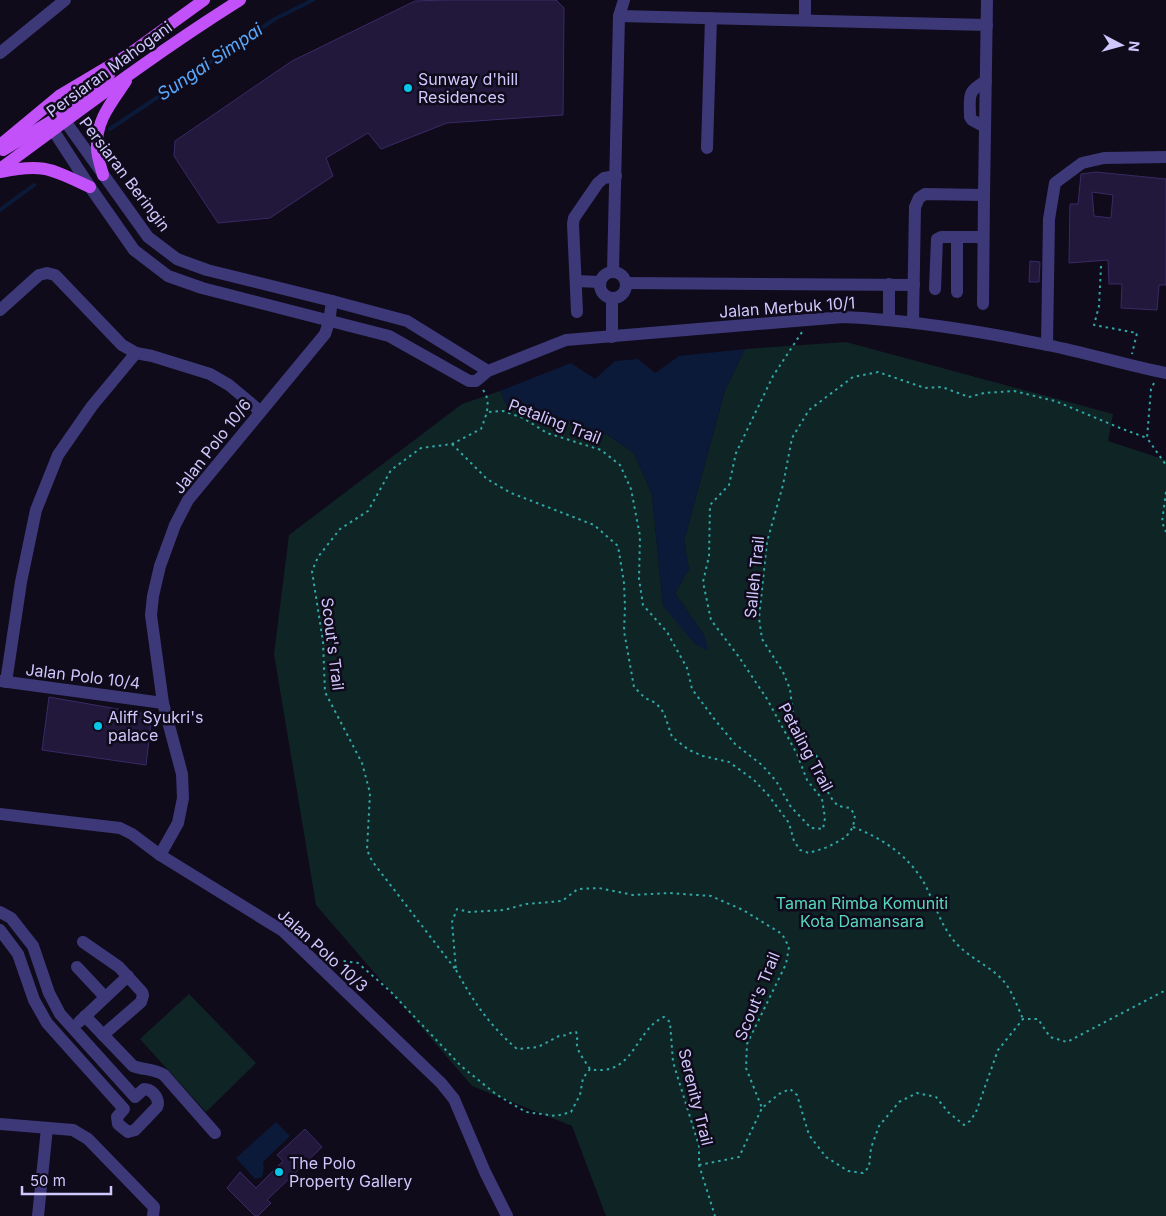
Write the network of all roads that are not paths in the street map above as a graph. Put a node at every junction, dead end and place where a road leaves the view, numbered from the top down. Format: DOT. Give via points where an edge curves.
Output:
graph roads {
  1 [pos="204,0"];
  2 [pos="240,0"];
  3 [pos="624,0"];
  4 [pos="805,0"];
  5 [pos="987,0"];
  6 [pos="56,2"];
  7 [pos="619,16"];
  8 [pos="710,18"];
  9 [pos="805,20"];
  10 [pos="986,25"];
  11 [pos="0,53"];
  12 [pos="128,55"];
  13 [pos="134,71"];
  14 [pos="58,124"];
  15 [pos="0,145"];
  16 [pos="707,148"];
  17 [pos="0,152"];
  18 [pos="1166,157"];
  19 [pos="0,170"];
  20 [pos="103,176"];
  21 [pos="616,176"];
  22 [pos="90,187"];
  23 [pos="984,195"];
  24 [pos="957,237"];
  25 [pos="983,237"];
  26 [pos="613,272"];
  27 [pos="576,281"];
  28 [pos="600,282"];
  29 [pos="626,282"];
  30 [pos="889,284"];
  31 [pos="914,285"];
  32 [pos="934,289"];
  33 [pos="957,292"];
  34 [pos="612,298"];
  35 [pos="332,300"];
  36 [pos="983,304"];
  37 [pos="0,310"];
  38 [pos="577,312"];
  39 [pos="889,319"];
  40 [pos="329,322"];
  41 [pos="913,322"];
  42 [pos="612,337"];
  43 [pos="1047,344"];
  44 [pos="136,353"];
  45 [pos="488,371"];
  46 [pos="1162,372"];
  47 [pos="476,381"];
  48 [pos="260,411"];
  49 [pos="3,682"];
  50 [pos="163,703"];
  51 [pos="0,814"];
  52 [pos="160,855"];
  53 [pos="0,912"];
  54 [pos="0,930"];
  55 [pos="83,942"];
  56 [pos="77,967"];
  57 [pos="128,976"];
  58 [pos="105,997"];
  59 [pos="85,1016"];
  60 [pos="73,1028"];
  61 [pos="103,1035"];
  62 [pos="61,1040"];
  63 [pos="135,1097"];
  64 [pos="124,1109"];
  65 [pos="0,1124"];
  66 [pos="47,1128"];
  67 [pos="215,1133"];
  68 [pos="156,1213"];
  69 [pos="38,1216"];
  70 [pos="507,1216"];
  1 -- 12 [label="main road, Persiaran Mahogani"];
  2 -- 13 [label="main road, Persiaran Mahogani"];
  3 -- 7 [label="street"];
  4 -- 9 [label="street"];
  5 -- 10 [label="street"];
  6 -- 11 [label="street"];
  7 -- 8 [label="street"];
  7 -- 21 [label="street"];
  8 -- 9 [label="street"];
  8 -- 16 [label="street"];
  9 -- 10 [label="street"];
  10 -- 23 [label="street"];
  12 -- 14 [label="main road" via="111,73 73,102"];
  12 -- 15 [label="main road, Persiaran Mahogani" via="59,96"];
  13 -- 14 [label="main road, Persiaran Mahogani"];
  13 -- 20 [label="main road" via="100,124 96,148"];
  14 -- 17 [label="main road"];
  14 -- 19 [label="main road, Persiaran Mahogani"];
  14 -- 20 [label="street, Persiaran Beringin"];
  14 -- 22 [label="street, Persiaran Beringin"];
  18 -- 43 [label="street" via="1104,158 1082,163 1055,184 1049,219"];
  19 -- 22 [label="main road" via="41,167"];
  20 -- 35 [label="street, Persiaran Beringin" via="148,236 177,259 207,270"];
  21 -- 26 [label="street"];
  21 -- 27 [label="street" via="598,183 574,218"];
  22 -- 40 [label="street, Persiaran Beringin" via="134,250 168,276"];
  23 -- 25 [label="street"];
  23 -- 31 [label="street" via="925,194 919,198 915,207"];
  24 -- 25 [label="street"];
  24 -- 32 [label="street" via="937,239"];
  24 -- 33 [label="street"];
  25 -- 36 [label="street"];
  26 -- 28 [label="street" via="605,274"];
  26 -- 29 [label="street" via="622,274"];
  27 -- 28 [label="street"];
  27 -- 38 [label="street"];
  28 -- 34 [label="street" via="604,294"];
  29 -- 30 [label="street"];
  29 -- 34 [label="street" via="625,290"];
  30 -- 31 [label="street"];
  30 -- 39 [label="street"];
  31 -- 41 [label="street"];
  34 -- 42 [label="street"];
  35 -- 40 [label="street"];
  35 -- 45 [label="street, Persiaran Beringin" via="407,321"];
  37 -- 44 [label="street" via="39,275 55,275 122,345"];
  39 -- 41 [label="street, Jalan Merbuk 10/1"];
  39 -- 42 [label="street, Jalan Merbuk 10/1" via="843,317"];
  40 -- 47 [label="street, Persiaran Beringin" via="388,336 469,381"];
  40 -- 48 [label="street, Jalan Polo 10/6" via="325,334"];
  41 -- 43 [label="street, Jalan Merbuk 10/1"];
  42 -- 45 [label="street, Jalan Merbuk 10/1" via="566,340"];
  43 -- 46 [label="street, Jalan Merbuk 10/1"];
  44 -- 48 [label="street" via="210,374"];
  44 -- 49 [label="street" via="92,406 58,455 39,501"];
  45 -- 47 [label="street, Jalan Merbuk 10/1"];
  48 -- 50 [label="street, Jalan Polo 10/6" via="188,500 160,566 151,616"];
  49 -- 50 [label="street, Jalan Polo 10/4"];
  50 -- 52 [label="street, Jalan Polo 10/6" via="182,774 183,798 178,823"];
  51 -- 52 [label="street, Jalan Polo 10/3" via="120,828"];
  52 -- 70 [label="street, Jalan Polo 10/3" via="283,931 442,1083 454,1099"];
  53 -- 60 [label="street" via="11,918 33,946 49,994 60,1014"];
  54 -- 62 [label="street" via="18,954 34,1000"];
  55 -- 57 [label="street"];
  56 -- 58 [label="street"];
  57 -- 58 [label="street"];
  57 -- 61 [label="street" via="142,992 141,1002"];
  58 -- 59 [label="street"];
  59 -- 60 [label="street"];
  59 -- 61 [label="street"];
  60 -- 62 [label="street"];
  60 -- 63 [label="street"];
  61 -- 67 [label="street" via="133,1066 156,1070 164,1075"];
  62 -- 64 [label="street"];
  63 -- 64 [label="street"];
  63 -- 64 [label="street" via="148,1089 157,1097 158,1104 132,1132 124,1130 117,1120"];
  65 -- 66 [label="street"];
  66 -- 68 [label="street" via="73,1130 88,1139"];
  66 -- 69 [label="street"];
}
